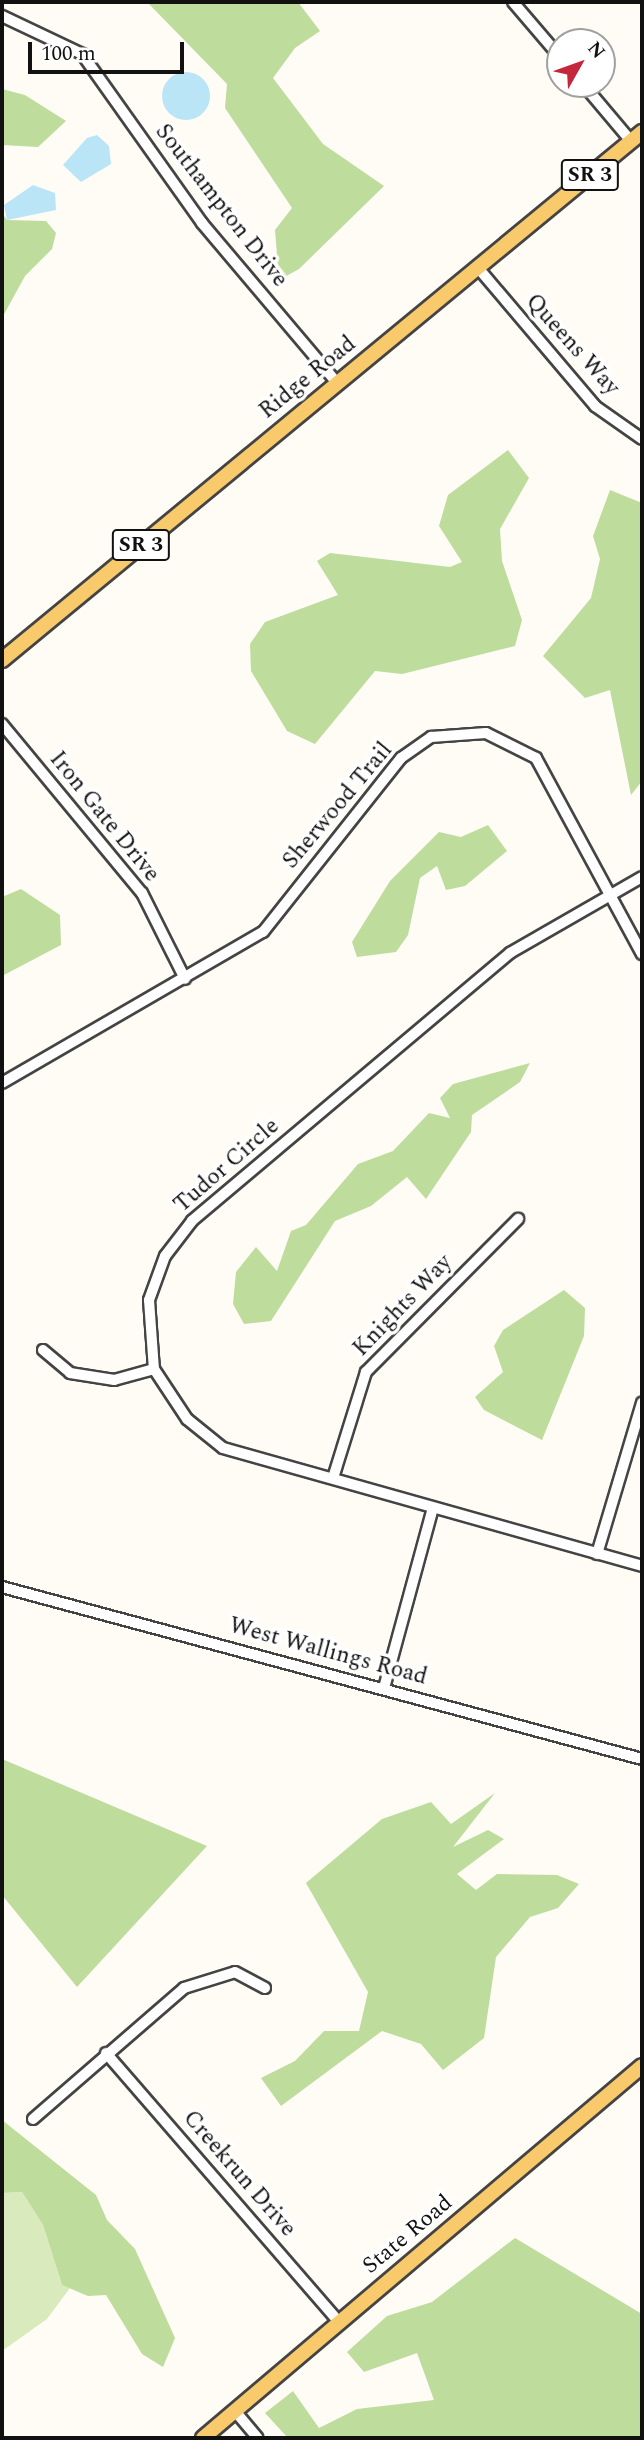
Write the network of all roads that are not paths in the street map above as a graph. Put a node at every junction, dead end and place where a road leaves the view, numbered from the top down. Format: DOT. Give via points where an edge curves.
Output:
graph roads {
  1 [pos="513,2"];
  2 [pos="2,16"];
  3 [pos="546,41"];
  4 [pos="597,98"];
  5 [pos="637,137"];
  6 [pos="479,269"];
  7 [pos="337,383"];
  8 [pos="642,439"];
  9 [pos="2,660"];
  10 [pos="2,724"];
  11 [pos="642,877"];
  12 [pos="609,895"];
  13 [pos="642,954"];
  14 [pos="185,979"];
  15 [pos="2,1083"];
  16 [pos="518,1219"];
  17 [pos="43,1350"];
  18 [pos="154,1368"];
  19 [pos="642,1403"];
  20 [pos="333,1478"];
  21 [pos="432,1511"];
  22 [pos="597,1554"];
  23 [pos="642,1566"];
  24 [pos="2,1587"];
  25 [pos="384,1688"];
  26 [pos="642,1759"];
  27 [pos="265,1988"];
  28 [pos="106,2053"];
  29 [pos="642,2066"];
  30 [pos="33,2119"];
  31 [pos="340,2323"];
  32 [pos="235,2411"];
  33 [pos="204,2438"];
  34 [pos="258,2438"];
  1 -- 3 [label="street"];
  2 -- 7 [label="street, Southampton Drive" via="82,54 202,223"];
  4 -- 5 [label="street"];
  5 -- 6 [label="main road, Ridge Road / SR 3"];
  6 -- 7 [label="main road, Ridge Road / SR 3"];
  6 -- 8 [label="street, Queens Way" via="595,406"];
  7 -- 9 [label="main road, Ridge Road / SR 3"];
  10 -- 14 [label="street, Iron Gate Drive" via="142,893"];
  11 -- 12 [label="street, Tudor Circle"];
  12 -- 13 [label="street, Sherwood Trail"];
  12 -- 14 [label="street, Sherwood Trail" via="536,758 486,733 431,737 401,758 263,932"];
  12 -- 18 [label="street, Tudor Circle" via="510,953 192,1221 165,1256 149,1300"];
  14 -- 15 [label="street, Sherwood Trail"];
  16 -- 20 [label="street, Knights Way" via="366,1372"];
  17 -- 18 [label="street" via="70,1373 114,1380"];
  18 -- 20 [label="street, Tudor Circle" via="187,1419 223,1448"];
  19 -- 22 [label="street"];
  20 -- 21 [label="street, Tudor Circle"];
  21 -- 22 [label="street, Tudor Circle"];
  21 -- 25 [label="street"];
  22 -- 23 [label="street, Tudor Circle"];
  24 -- 25 [label="street, West Wallings Road"];
  25 -- 26 [label="street, West Wallings Road"];
  27 -- 28 [label="street" via="235,1972 184,1987"];
  28 -- 30 [label="street"];
  28 -- 31 [label="street, Creekrun Drive"];
  29 -- 31 [label="main road, State Road"];
  31 -- 32 [label="main road, State Road"];
  32 -- 33 [label="main road, State Road"];
  32 -- 34 [label="street"];
}
